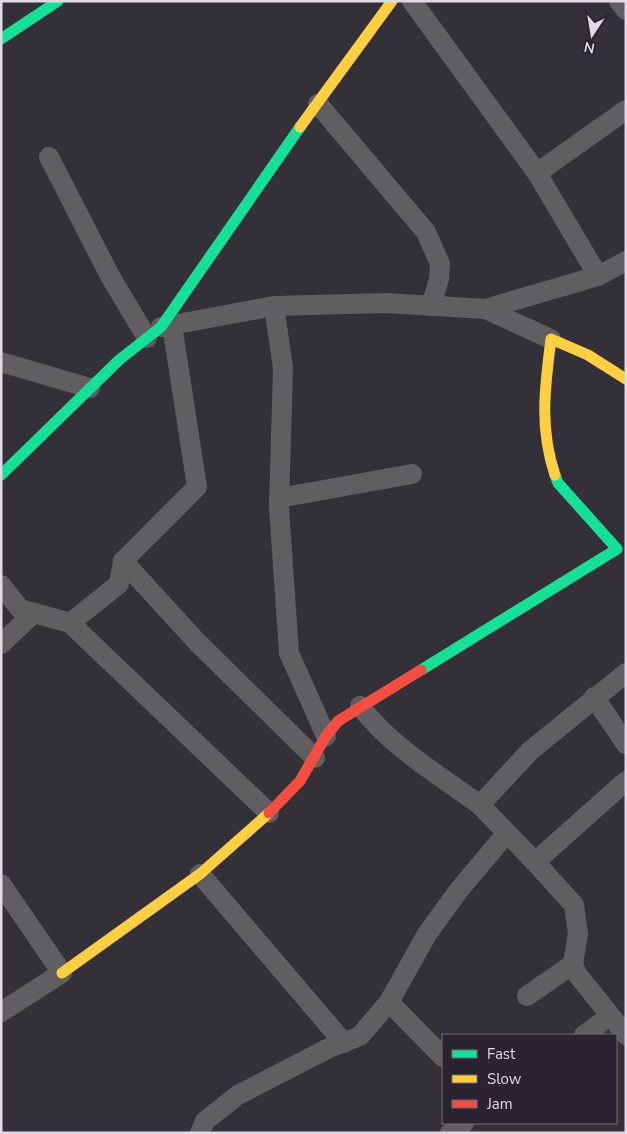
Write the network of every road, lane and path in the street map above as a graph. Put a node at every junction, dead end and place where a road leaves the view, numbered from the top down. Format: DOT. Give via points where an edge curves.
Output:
graph roads {
  1 [pos="58,1"];
  2 [pos="392,1"];
  3 [pos="412,1"];
  4 [pos="619,1"];
  5 [pos="626,10"];
  6 [pos="1,39"];
  7 [pos="318,104"];
  8 [pos="626,110"];
  9 [pos="50,157"];
  10 [pos="537,173"];
  11 [pos="626,261"];
  12 [pos="598,276"];
  13 [pos="274,306"];
  14 [pos="431,306"];
  15 [pos="485,309"];
  16 [pos="160,330"];
  17 [pos="551,338"];
  18 [pos="1,362"];
  19 [pos="626,379"];
  20 [pos="90,388"];
  21 [pos="412,474"];
  22 [pos="1,475"];
  23 [pos="279,498"];
  24 [pos="621,550"];
  25 [pos="122,562"];
  26 [pos="1,585"];
  27 [pos="34,613"];
  28 [pos="70,623"];
  29 [pos="1,644"];
  30 [pos="626,673"];
  31 [pos="594,697"];
  32 [pos="360,706"];
  33 [pos="619,720"];
  34 [pos="326,736"];
  35 [pos="626,744"];
  36 [pos="314,758"];
  37 [pos="626,781"];
  38 [pos="480,805"];
  39 [pos="269,813"];
  40 [pos="506,834"];
  41 [pos="535,862"];
  42 [pos="200,874"];
  43 [pos="1,884"];
  44 [pos="573,964"];
  45 [pos="62,973"];
  46 [pos="527,996"];
  47 [pos="389,1002"];
  48 [pos="2,1009"];
  49 [pos="620,1026"];
  50 [pos="588,1034"];
  51 [pos="344,1043"];
  52 [pos="442,1056"];
  53 [pos="463,1124"];
  54 [pos="200,1133"];
  55 [pos="450,1133"];
  1 -- 6 [label="street"];
  2 -- 7 [label="street"];
  3 -- 10 [label="street"];
  4 -- 5 [label="street"];
  7 -- 14 [label="street" via="426,232 440,264"];
  7 -- 16 [label="street"];
  8 -- 10 [label="street"];
  9 -- 16 [label="street" via="110,276"];
  10 -- 12 [label="street"];
  11 -- 12 [label="street"];
  12 -- 15 [label="street"];
  13 -- 14 [label="street" via="386,303"];
  13 -- 16 [label="street"];
  13 -- 23 [label="street" via="283,368"];
  14 -- 15 [label="street"];
  15 -- 17 [label="street"];
  16 -- 20 [label="street" via="119,360"];
  16 -- 25 [label="street" via="197,487"];
  17 -- 19 [label="street" via="588,354"];
  17 -- 24 [label="street" via="543,404 549,457 558,483"];
  18 -- 20 [label="street"];
  20 -- 22 [label="street"];
  21 -- 23 [label="street"];
  23 -- 34 [label="street" via="288,653"];
  24 -- 32 [label="street"];
  25 -- 28 [label="street" via="119,584"];
  25 -- 36 [label="street"];
  26 -- 27 [label="street" via="20,609"];
  27 -- 28 [label="street"];
  27 -- 29 [label="street"];
  28 -- 39 [label="street"];
  30 -- 31 [label="street"];
  31 -- 33 [label="street"];
  31 -- 38 [label="street" via="530,751"];
  32 -- 34 [label="street" via="338,721"];
  32 -- 38 [label="street" via="370,720 402,748"];
  33 -- 35 [label="street"];
  34 -- 36 [label="street"];
  36 -- 39 [label="street" via="300,781"];
  37 -- 41 [label="street"];
  38 -- 40 [label="street"];
  39 -- 42 [label="street"];
  40 -- 41 [label="street"];
  40 -- 47 [label="street" via="427,934"];
  41 -- 44 [label="street" via="574,905 578,934"];
  42 -- 45 [label="street"];
  42 -- 51 [label="street"];
  43 -- 45 [label="street"];
  44 -- 46 [label="street"];
  44 -- 49 [label="street" via="577,974"];
  45 -- 48 [label="street"];
  47 -- 51 [label="street" via="360,1036"];
  47 -- 52 [label="street"];
  49 -- 50 [label="street"];
  51 -- 54 [label="street" via="238,1095 205,1121"];
  53 -- 55 [label="street"];
}
